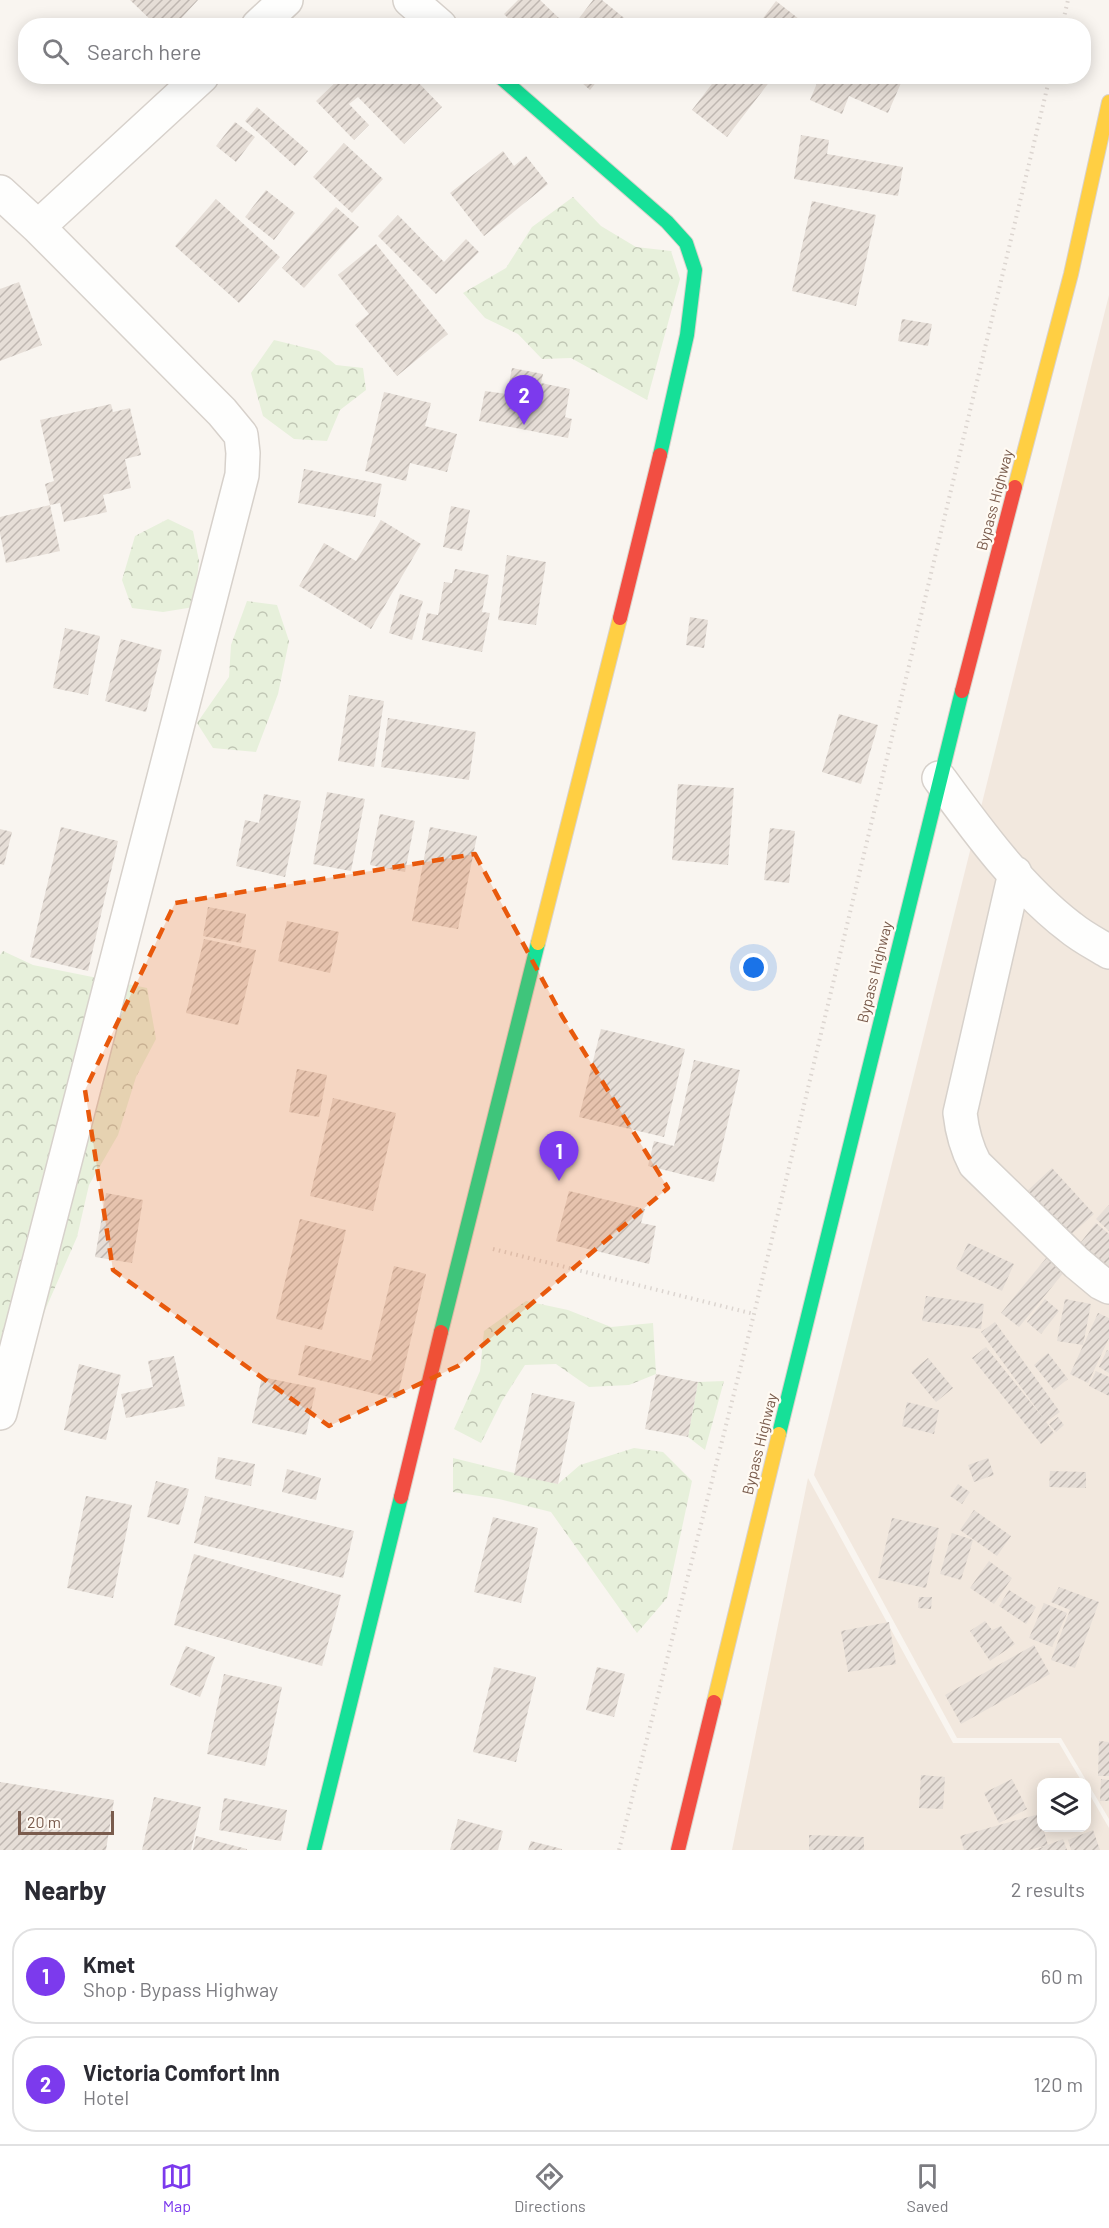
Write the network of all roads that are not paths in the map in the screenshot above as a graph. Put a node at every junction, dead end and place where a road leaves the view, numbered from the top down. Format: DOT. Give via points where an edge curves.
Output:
graph roads {
  1 [pos="286,0"];
  2 [pos="411,0"];
  3 [pos="267,18"];
  4 [pos="431,18"];
  5 [pos="193,84"];
  6 [pos="508,84"];
  7 [pos="1109,102"];
  8 [pos="0,192"];
  9 [pos="0,218"];
  10 [pos="38,227"];
  11 [pos="939,778"];
  12 [pos="1015,873"];
  13 [pos="1109,952"];
  14 [pos="1109,1287"];
  15 [pos="0,1413"];
  16 [pos="314,1850"];
  17 [pos="678,1850"];
  1 -- 3 [label="street"];
  2 -- 4 [label="street"];
  5 -- 10 [label="street"];
  6 -- 16 [label="street" via="667,222 686,243 695,270 687,335 651,496"];
  7 -- 11 [label="street, Bypass Highway" via="1071,274"];
  8 -- 10 [label="street"];
  9 -- 10 [label="street"];
  10 -- 15 [label="street" via="222,412 241,435 243,453 242,475"];
  11 -- 12 [label="street" via="987,843"];
  11 -- 17 [label="street, Bypass Highway"];
  12 -- 13 [label="street" via="1070,928"];
  12 -- 14 [label="street" via="960,1113 962,1129 975,1164 1062,1249"];
}
